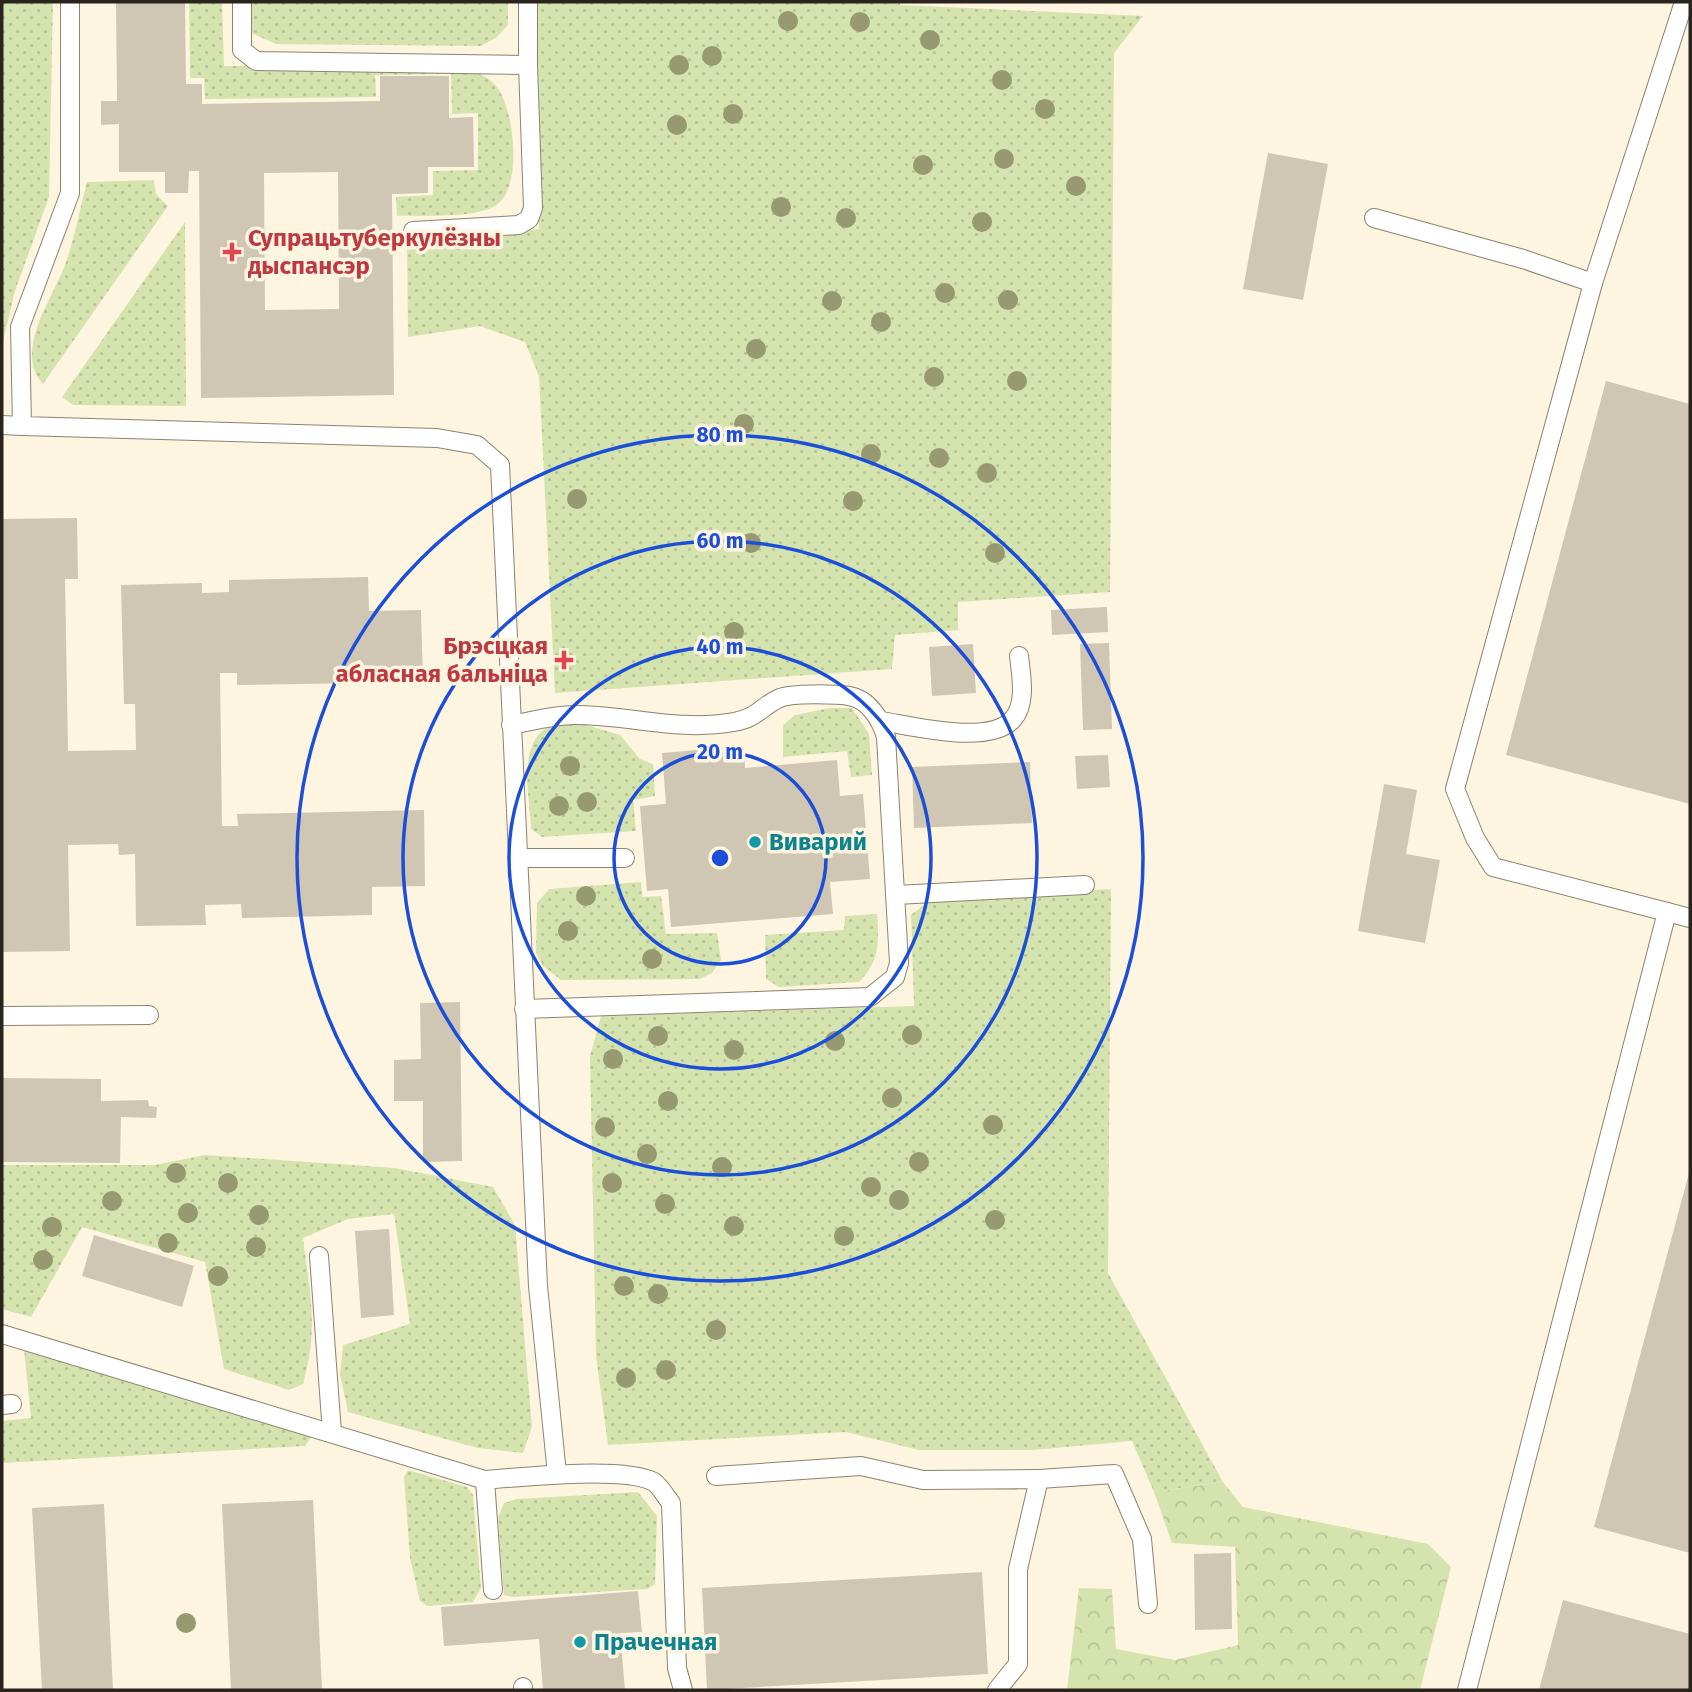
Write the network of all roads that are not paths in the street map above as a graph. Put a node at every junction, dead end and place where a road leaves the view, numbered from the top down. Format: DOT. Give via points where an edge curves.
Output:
graph roads {
  1 [pos="70,2"];
  2 [pos="242,2"];
  3 [pos="528,2"];
  4 [pos="1684,2"];
  5 [pos="528,65"];
  6 [pos="1374,218"];
  7 [pos="414,231"];
  8 [pos="1593,283"];
  9 [pos="2,425"];
  10 [pos="22,426"];
  11 [pos="1019,656"];
  12 [pos="881,720"];
  13 [pos="511,724"];
  14 [pos="518,858"];
  15 [pos="625,858"];
  16 [pos="1085,885"];
  17 [pos="896,895"];
  18 [pos="1667,912"];
  19 [pos="1690,918"];
  20 [pos="524,1009"];
  21 [pos="149,1015"];
  22 [pos="2,1016"];
  23 [pos="319,1256"];
  24 [pos="2,1334"];
  25 [pos="332,1433"];
  26 [pos="557,1474"];
  27 [pos="716,1476"];
  28 [pos="1039,1479"];
  29 [pos="485,1480"];
  30 [pos="493,1590"];
  31 [pos="1149,1604"];
  32 [pos="683,1690"];
  33 [pos="997,1690"];
  34 [pos="1467,1690"];
  1 -- 10 [label="lane" via="69,193 20,327"];
  2 -- 5 [label="lane" via="242,50 257,61"];
  3 -- 5 [label="lane"];
  4 -- 8 [label="lane"];
  5 -- 7 [label="lane" via="533,208 529,219 519,225"];
  6 -- 8 [label="lane"];
  8 -- 18 [label="lane" via="1455,789 1493,867"];
  9 -- 10 [label="lane"];
  10 -- 13 [label="lane" via="437,438 477,445 500,465"];
  11 -- 12 [label="lane" via="1023,693 1013,719 995,730 969,733"];
  12 -- 13 [label="lane" via="862,700 850,696 783,696 758,715 735,722 676,727 573,715"];
  12 -- 17 [label="lane" via="886,737"];
  13 -- 14 [label="lane"];
  14 -- 15 [label="lane"];
  14 -- 20 [label="lane"];
  16 -- 17 [label="lane"];
  17 -- 20 [label="lane" via="899,963 895,977 870,997"];
  18 -- 19 [label="lane"];
  18 -- 34 [label="lane"];
  20 -- 26 [label="lane" via="538,1286"];
  21 -- 22 [label="lane"];
  23 -- 25 [label="lane"];
  24 -- 25 [label="lane"];
  25 -- 29 [label="lane"];
  26 -- 29 [label="lane"];
  26 -- 32 [label="lane" via="655,1482 671,1503 677,1668"];
  27 -- 28 [label="lane" via="861,1466 923,1480"];
  28 -- 31 [label="lane" via="1114,1474 1142,1539"];
  28 -- 33 [label="lane" via="1018,1569 1018,1664"];
  29 -- 30 [label="lane"];
}
